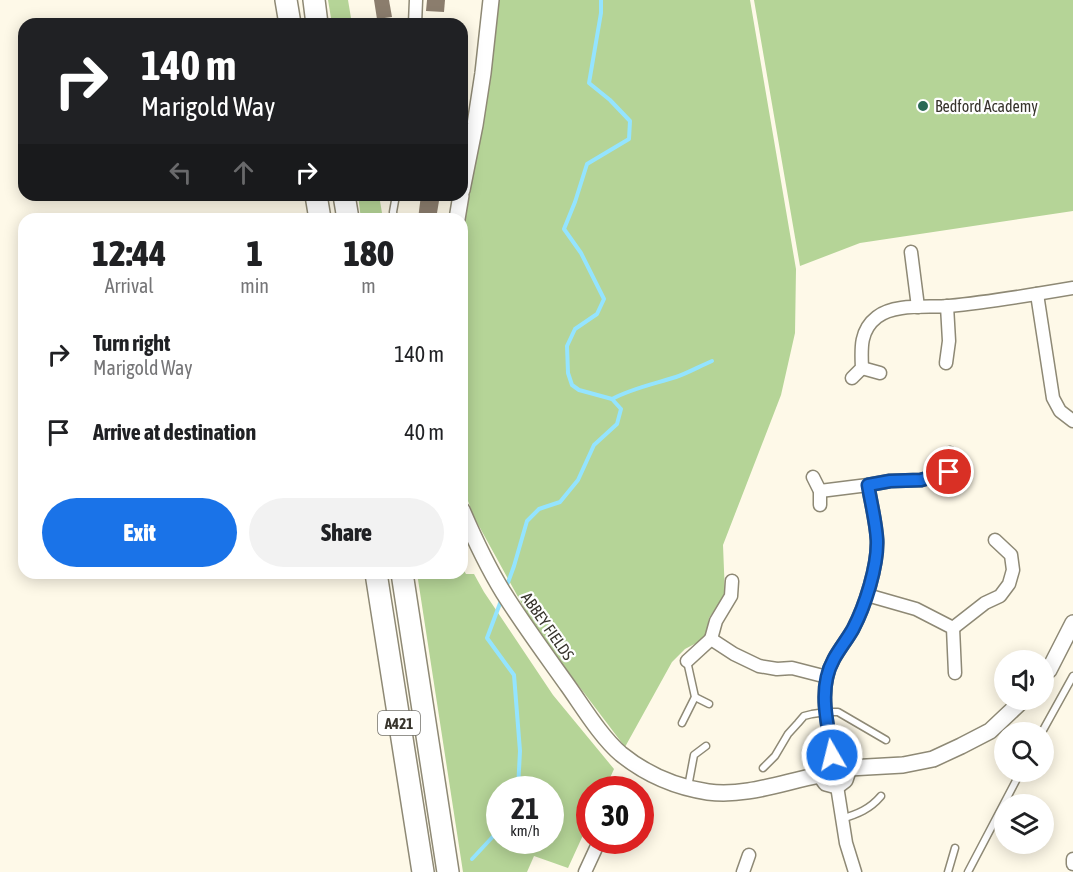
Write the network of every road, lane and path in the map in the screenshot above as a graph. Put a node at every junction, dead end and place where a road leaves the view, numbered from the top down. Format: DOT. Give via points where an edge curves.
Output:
graph roads {
  1 [pos="286,0"];
  2 [pos="314,0"];
  3 [pos="416,0"];
  4 [pos="491,0"];
  5 [pos="289,18"];
  6 [pos="316,18"];
  7 [pos="415,18"];
  8 [pos="468,158"];
  9 [pos="911,252"];
  10 [pos="1073,288"];
  11 [pos="1037,294"];
  12 [pos="947,306"];
  13 [pos="918,307"];
  14 [pos="946,363"];
  15 [pos="862,368"];
  16 [pos="880,373"];
  17 [pos="852,378"];
  18 [pos="1073,422"];
  19 [pos="950,453"];
  20 [pos="949,472"];
  21 [pos="813,477"];
  22 [pos="962,483"];
  23 [pos="868,485"];
  24 [pos="820,491"];
  25 [pos="820,505"];
  26 [pos="468,524"];
  27 [pos="995,540"];
  28 [pos="377,579"];
  29 [pos="403,579"];
  30 [pos="732,581"];
  31 [pos="867,595"];
  32 [pos="1073,623"];
  33 [pos="953,628"];
  34 [pos="711,639"];
  35 [pos="1054,660"];
  36 [pos="687,661"];
  37 [pos="955,673"];
  38 [pos="1073,676"];
  39 [pos="827,677"];
  40 [pos="694,697"];
  41 [pos="709,704"];
  42 [pos="1012,710"];
  43 [pos="826,712"];
  44 [pos="1048,722"];
  45 [pos="682,723"];
  46 [pos="886,740"];
  47 [pos="706,746"];
  48 [pos="832,755"];
  49 [pos="763,768"];
  50 [pos="849,768"];
  51 [pos="820,775"];
  52 [pos="1015,782"];
  53 [pos="837,786"];
  54 [pos="688,788"];
  55 [pos="882,796"];
  56 [pos="841,819"];
  57 [pos="955,848"];
  58 [pos="594,854"];
  59 [pos="748,855"];
  60 [pos="1073,859"];
  61 [pos="1073,864"];
  62 [pos="589,871"];
  63 [pos="423,872"];
  64 [pos="448,872"];
  65 [pos="743,872"];
  66 [pos="855,872"];
  67 [pos="948,872"];
  68 [pos="968,872"];
  1 -- 5 [label="highway"];
  2 -- 6 [label="highway"];
  3 -- 7 [label="street"];
  4 -- 8 [label="street"];
  9 -- 13 [label="street"];
  10 -- 11 [label="street"];
  11 -- 12 [label="street"];
  11 -- 18 [label="street" via="1053,398"];
  12 -- 13 [label="street"];
  12 -- 14 [label="street"];
  13 -- 15 [label="street" via="893,310 871,323 861,347"];
  15 -- 16 [label="street"];
  15 -- 17 [label="street"];
  19 -- 20 [label="street"];
  20 -- 22 [label="street"];
  20 -- 23 [label="street" via="921,480"];
  21 -- 24 [label="street"];
  23 -- 24 [label="street"];
  23 -- 31 [label="street" via="877,541"];
  24 -- 25 [label="street"];
  26 -- 54 [label="street, ABBEY FIELDS" via="502,591 595,725 619,752 643,770"];
  27 -- 33 [label="street" via="1015,554 1009,584 1000,596"];
  28 -- 63 [label="highway, A421"];
  29 -- 64 [label="highway, A421"];
  30 -- 34 [label="street" via="731,596 716,621"];
  31 -- 33 [label="street" via="916,609"];
  31 -- 39 [label="street"];
  32 -- 35 [label="street"];
  33 -- 37 [label="street"];
  34 -- 36 [label="street"];
  34 -- 39 [label="street" via="759,666 792,668"];
  36 -- 40 [label="lane"];
  38 -- 44 [label="lane"];
  39 -- 43 [label="street"];
  40 -- 41 [label="lane"];
  40 -- 45 [label="lane"];
  42 -- 50 [label="street" via="990,731 933,759"];
  43 -- 46 [label="lane" via="838,712"];
  43 -- 48 [label="street"];
  43 -- 49 [label="lane" via="804,716"];
  47 -- 54 [label="lane" via="694,755"];
  48 -- 50 [label="street" via="843,758"];
  48 -- 51 [label="street" via="823,763"];
  50 -- 53 [label="street" via="845,780"];
  51 -- 53 [label="street" via="826,783"];
  51 -- 54 [label="street, ABBEY FIELDS" via="752,791 709,792"];
  52 -- 68 [label="lane"];
  53 -- 56 [label="street"];
  55 -- 56 [label="lane" via="859,814"];
  56 -- 66 [label="street"];
  57 -- 67 [label="lane"];
  58 -- 62 [label="street"];
  59 -- 65 [label="street"];
  60 -- 61 [label="street"];
}
